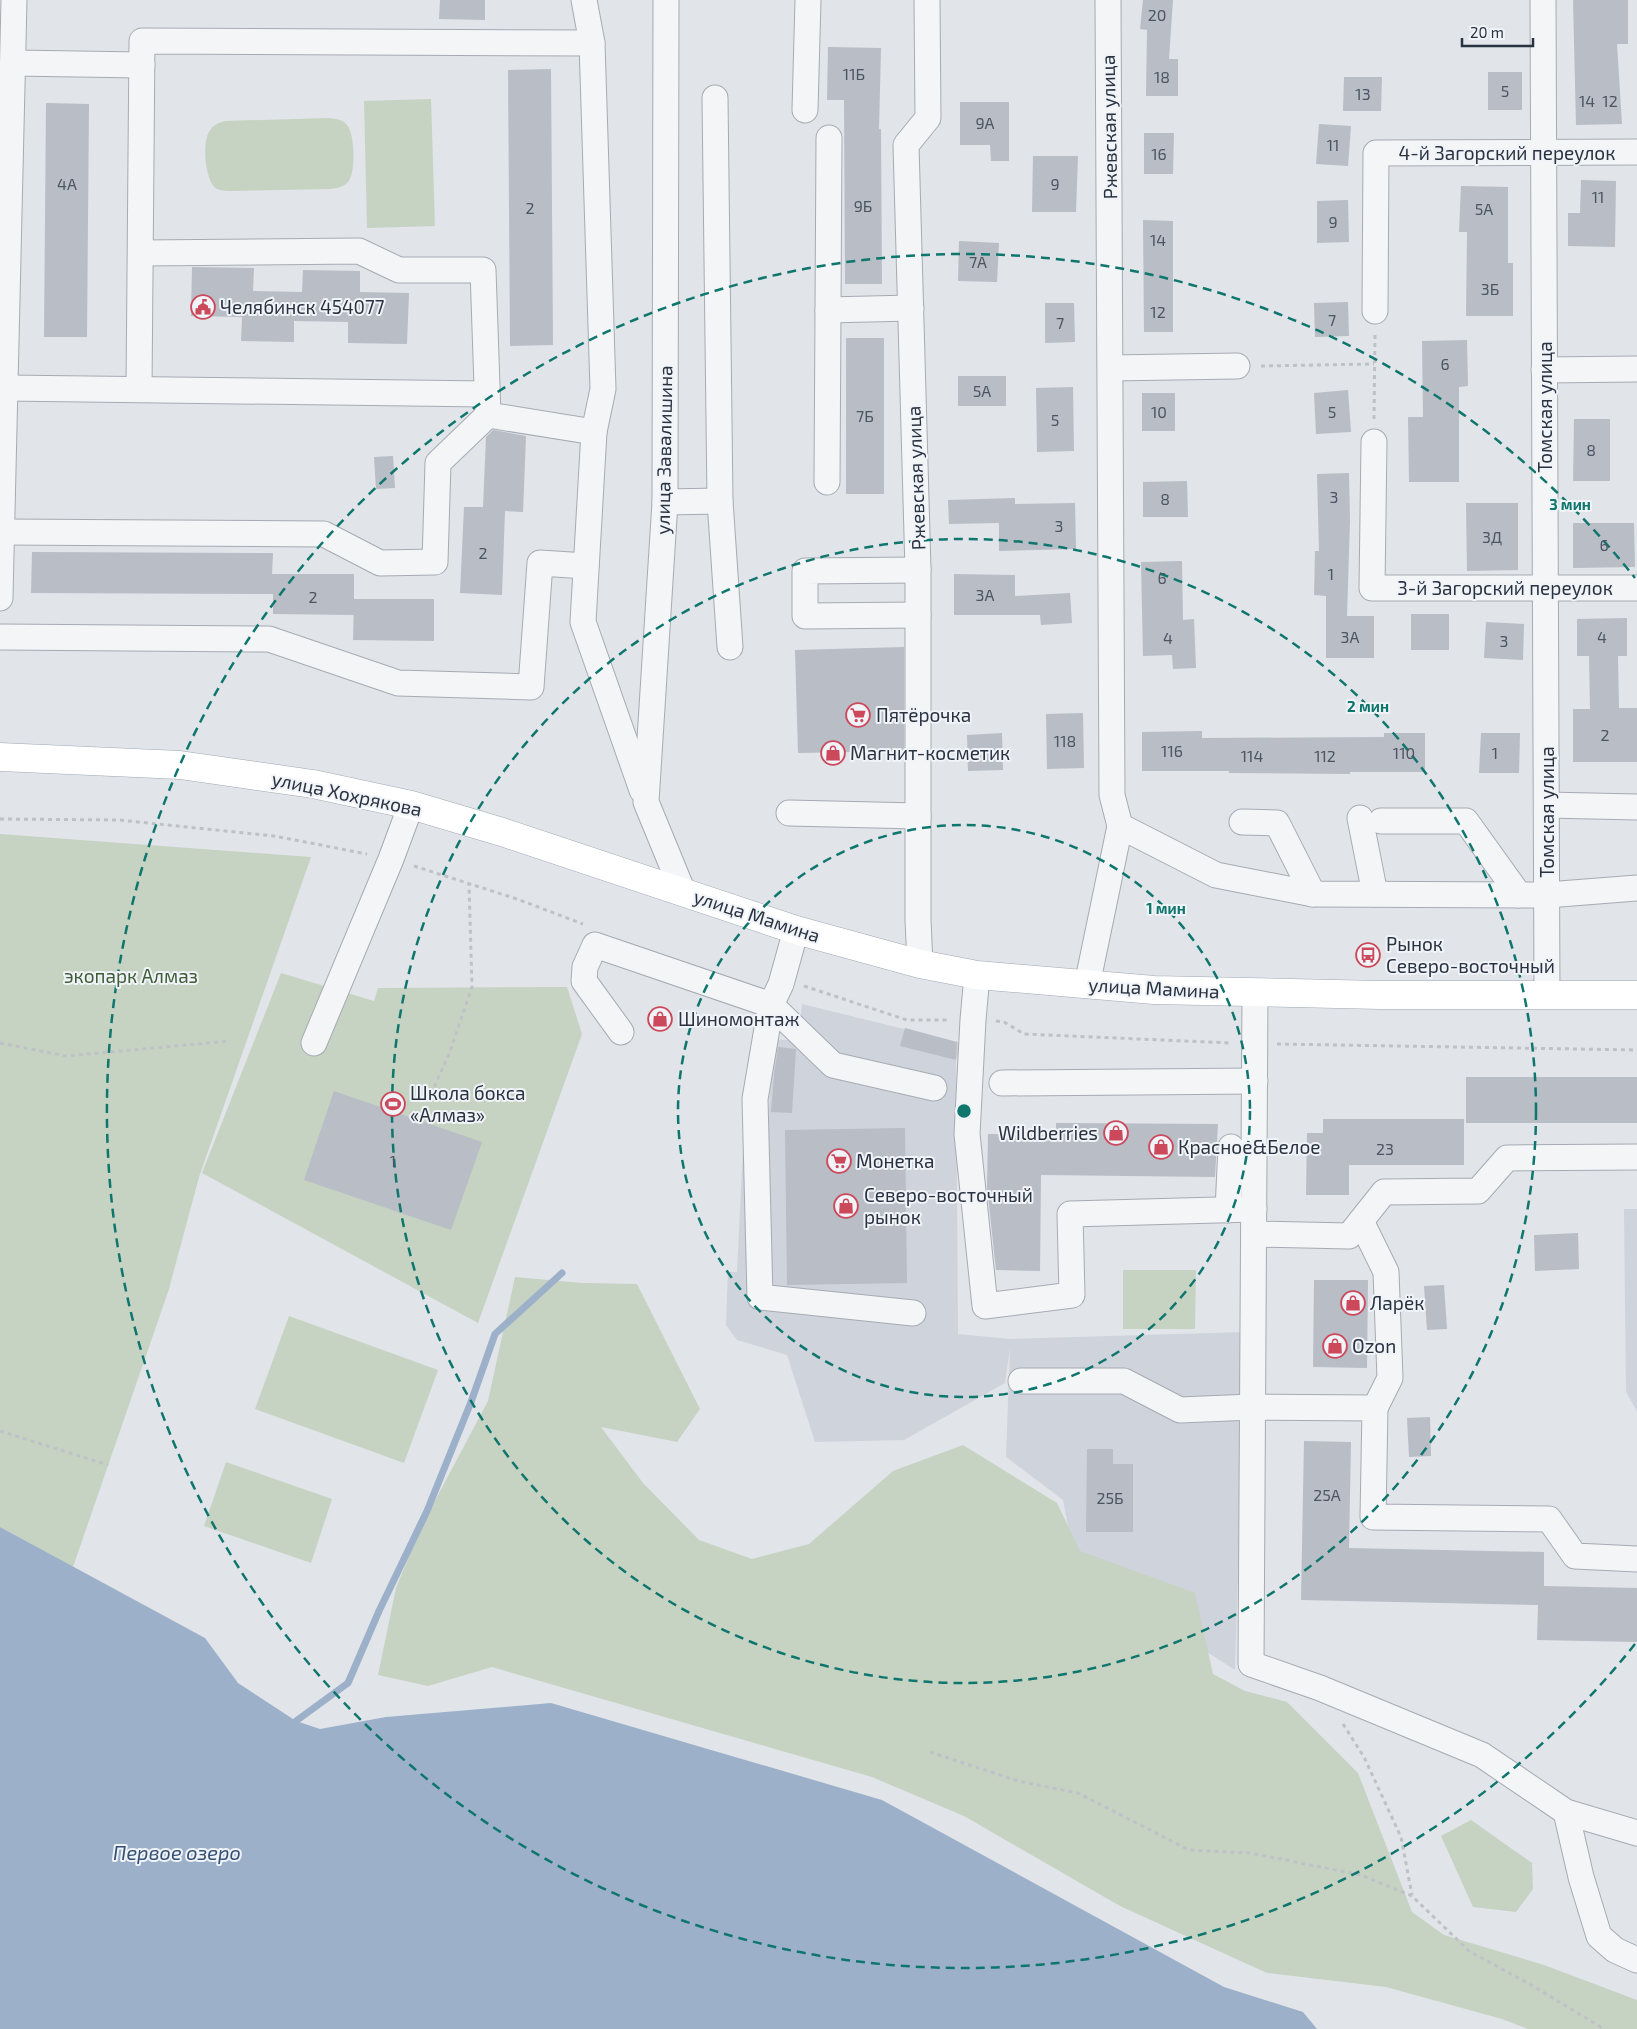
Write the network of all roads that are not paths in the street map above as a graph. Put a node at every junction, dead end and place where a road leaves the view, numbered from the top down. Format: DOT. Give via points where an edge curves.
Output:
graph roads {
  1 [pos="14,0"];
  2 [pos="584,0"];
  3 [pos="666,0"];
  4 [pos="808,0"];
  5 [pos="927,0"];
  6 [pos="1108,0"];
  7 [pos="1543,0"];
  8 [pos="592,43"];
  9 [pos="12,63"];
  10 [pos="142,65"];
  11 [pos="715,98"];
  12 [pos="805,110"];
  13 [pos="829,138"];
  14 [pos="1637,152"];
  15 [pos="1544,153"];
  16 [pos="141,254"];
  17 [pos="911,308"];
  18 [pos="828,310"];
  19 [pos="1375,312"];
  20 [pos="3,318"];
  21 [pos="1238,366"];
  22 [pos="1111,368"];
  23 [pos="1637,369"];
  24 [pos="1544,370"];
  25 [pos="5,388"];
  26 [pos="139,389"];
  27 [pos="487,404"];
  28 [pos="594,432"];
  29 [pos="1374,442"];
  30 [pos="827,482"];
  31 [pos="665,502"];
  32 [pos="720,502"];
  33 [pos="1,532"];
  34 [pos="586,566"];
  35 [pos="918,570"];
  36 [pos="1546,588"];
  37 [pos="1637,588"];
  38 [pos="0,598"];
  39 [pos="918,615"];
  40 [pos="0,637"];
  41 [pos="730,647"];
  42 [pos="0,757"];
  43 [pos="646,802"];
  44 [pos="411,805"];
  45 [pos="1546,805"];
  46 [pos="1637,807"];
  47 [pos="789,813"];
  48 [pos="918,816"];
  49 [pos="1242,822"];
  50 [pos="1120,826"];
  51 [pos="1637,888"];
  52 [pos="683,892"];
  53 [pos="1313,894"];
  54 [pos="1375,894"];
  55 [pos="1519,895"];
  56 [pos="1547,895"];
  57 [pos="796,930"];
  58 [pos="920,964"];
  59 [pos="977,975"];
  60 [pos="1087,985"];
  61 [pos="1255,992"];
  62 [pos="1547,995"];
  63 [pos="1637,995"];
  64 [pos="771,1005"];
  65 [pos="620,1032"];
  66 [pos="314,1042"];
  67 [pos="1255,1081"];
  68 [pos="1002,1082"];
  69 [pos="934,1088"];
  70 [pos="1231,1147"];
  71 [pos="1637,1157"];
  72 [pos="1254,1209"];
  73 [pos="1228,1210"];
  74 [pos="1361,1221"];
  75 [pos="1254,1234"];
  76 [pos="913,1313"];
  77 [pos="1021,1381"];
  78 [pos="1252,1408"];
  79 [pos="1374,1408"];
  80 [pos="1637,1558"];
  81 [pos="1566,1812"];
  82 [pos="1637,1833"];
  83 [pos="1637,1960"];
  1 -- 9 [label="street"];
  2 -- 8 [label="street"];
  3 -- 31 [label="street, улица Завалишина"];
  4 -- 12 [label="street"];
  5 -- 17 [label="street, Ржевская улица" via="928,118 906,144"];
  6 -- 22 [label="street, Ржевская улица"];
  7 -- 15 [label="street, Томская улица"];
  8 -- 10 [label="street" via="142,41"];
  8 -- 28 [label="street" via="603,389"];
  9 -- 10 [label="street"];
  9 -- 20 [label="street"];
  10 -- 16 [label="street"];
  11 -- 32 [label="street"];
  13 -- 18 [label="street"];
  14 -- 15 [label="street, 4-й Загорский переулок"];
  15 -- 19 [label="street, 4-й Загорский переулок" via="1376,153"];
  15 -- 24 [label="street, Томская улица"];
  16 -- 26 [label="street"];
  16 -- 27 [label="street" via="359,251 399,270 483,270"];
  17 -- 18 [label="street"];
  17 -- 35 [label="street, Ржевская улица"];
  18 -- 30 [label="street"];
  20 -- 25 [label="street"];
  21 -- 22 [label="street"];
  22 -- 50 [label="street, Ржевская улица" via="1112,794"];
  23 -- 24 [label="street"];
  24 -- 36 [label="street, Томская улица"];
  25 -- 26 [label="street"];
  25 -- 33 [label="street"];
  26 -- 27 [label="street"];
  27 -- 28 [label="street"];
  27 -- 33 [label="street" via="438,463 435,562 380,563 324,534"];
  28 -- 34 [label="street"];
  29 -- 36 [label="street, 3-й Загорский переулок" via="1372,588"];
  31 -- 32 [label="street"];
  31 -- 43 [label="street, улица Завалишина"];
  32 -- 41 [label="street"];
  33 -- 38 [label="street"];
  34 -- 40 [label="street" via="540,563 531,687 398,683 269,639"];
  34 -- 43 [label="street" via="583,622"];
  35 -- 39 [label="street, Ржевская улица"];
  35 -- 39 [label="street" via="805,571 805,616"];
  36 -- 37 [label="street, 3-й Загорский переулок"];
  36 -- 45 [label="street, Томская улица"];
  39 -- 48 [label="street, Ржевская улица"];
  42 -- 44 [label="main road, улица Хохрякова" via="180,765 313,784"];
  43 -- 52 [label="street, улица Завалишина"];
  44 -- 52 [label="main road, улица Хохрякова"];
  44 -- 66 [label="street"];
  45 -- 46 [label="street"];
  45 -- 56 [label="street, Томская улица"];
  47 -- 48 [label="street"];
  48 -- 58 [label="street, Ржевская улица"];
  49 -- 53 [label="street" via="1277,823"];
  50 -- 53 [label="street" via="1216,875"];
  50 -- 60 [label="street"];
  51 -- 56 [label="street"];
  52 -- 57 [label="main road, улица Мамина"];
  53 -- 54 [label="street"];
  54 -- 55 [label="street"];
  54 -- 55 [label="street" via="1371,820 1466,821"];
  55 -- 56 [label="street"];
  56 -- 62 [label="street, Томская улица"];
  57 -- 58 [label="main road, улица Мамина"];
  57 -- 64 [label="street"];
  58 -- 59 [label="main road, улица Мамина"];
  59 -- 60 [label="main road, улица Мамина"];
  59 -- 73 [label="street" via="967,1134 985,1306 1072,1295 1070,1214"];
  60 -- 61 [label="main road, улица Мамина"];
  61 -- 62 [label="main road, улица Мамина"];
  61 -- 67 [label="street"];
  62 -- 63 [label="main road, улица Мамина"];
  64 -- 65 [label="street" via="595,945 585,966 584,981"];
  64 -- 69 [label="street" via="833,1065"];
  64 -- 76 [label="street" via="755,1099 760,1297"];
  67 -- 68 [label="street"];
  67 -- 72 [label="street"];
  70 -- 73 [label="street"];
  71 -- 74 [label="street" via="1507,1158 1478,1191 1384,1192"];
  72 -- 73 [label="street"];
  72 -- 75 [label="street"];
  74 -- 75 [label="street" via="1349,1236"];
  74 -- 79 [label="street" via="1386,1272 1390,1378"];
  75 -- 78 [label="street"];
  77 -- 78 [label="street" via="1124,1381 1180,1410"];
  78 -- 79 [label="street"];
  78 -- 81 [label="street" via="1251,1664 1320,1688 1482,1755"];
  79 -- 80 [label="street" via="1373,1517 1549,1519 1576,1556"];
  81 -- 82 [label="street"];
  81 -- 83 [label="street" via="1599,1936 1615,1950"];
}
